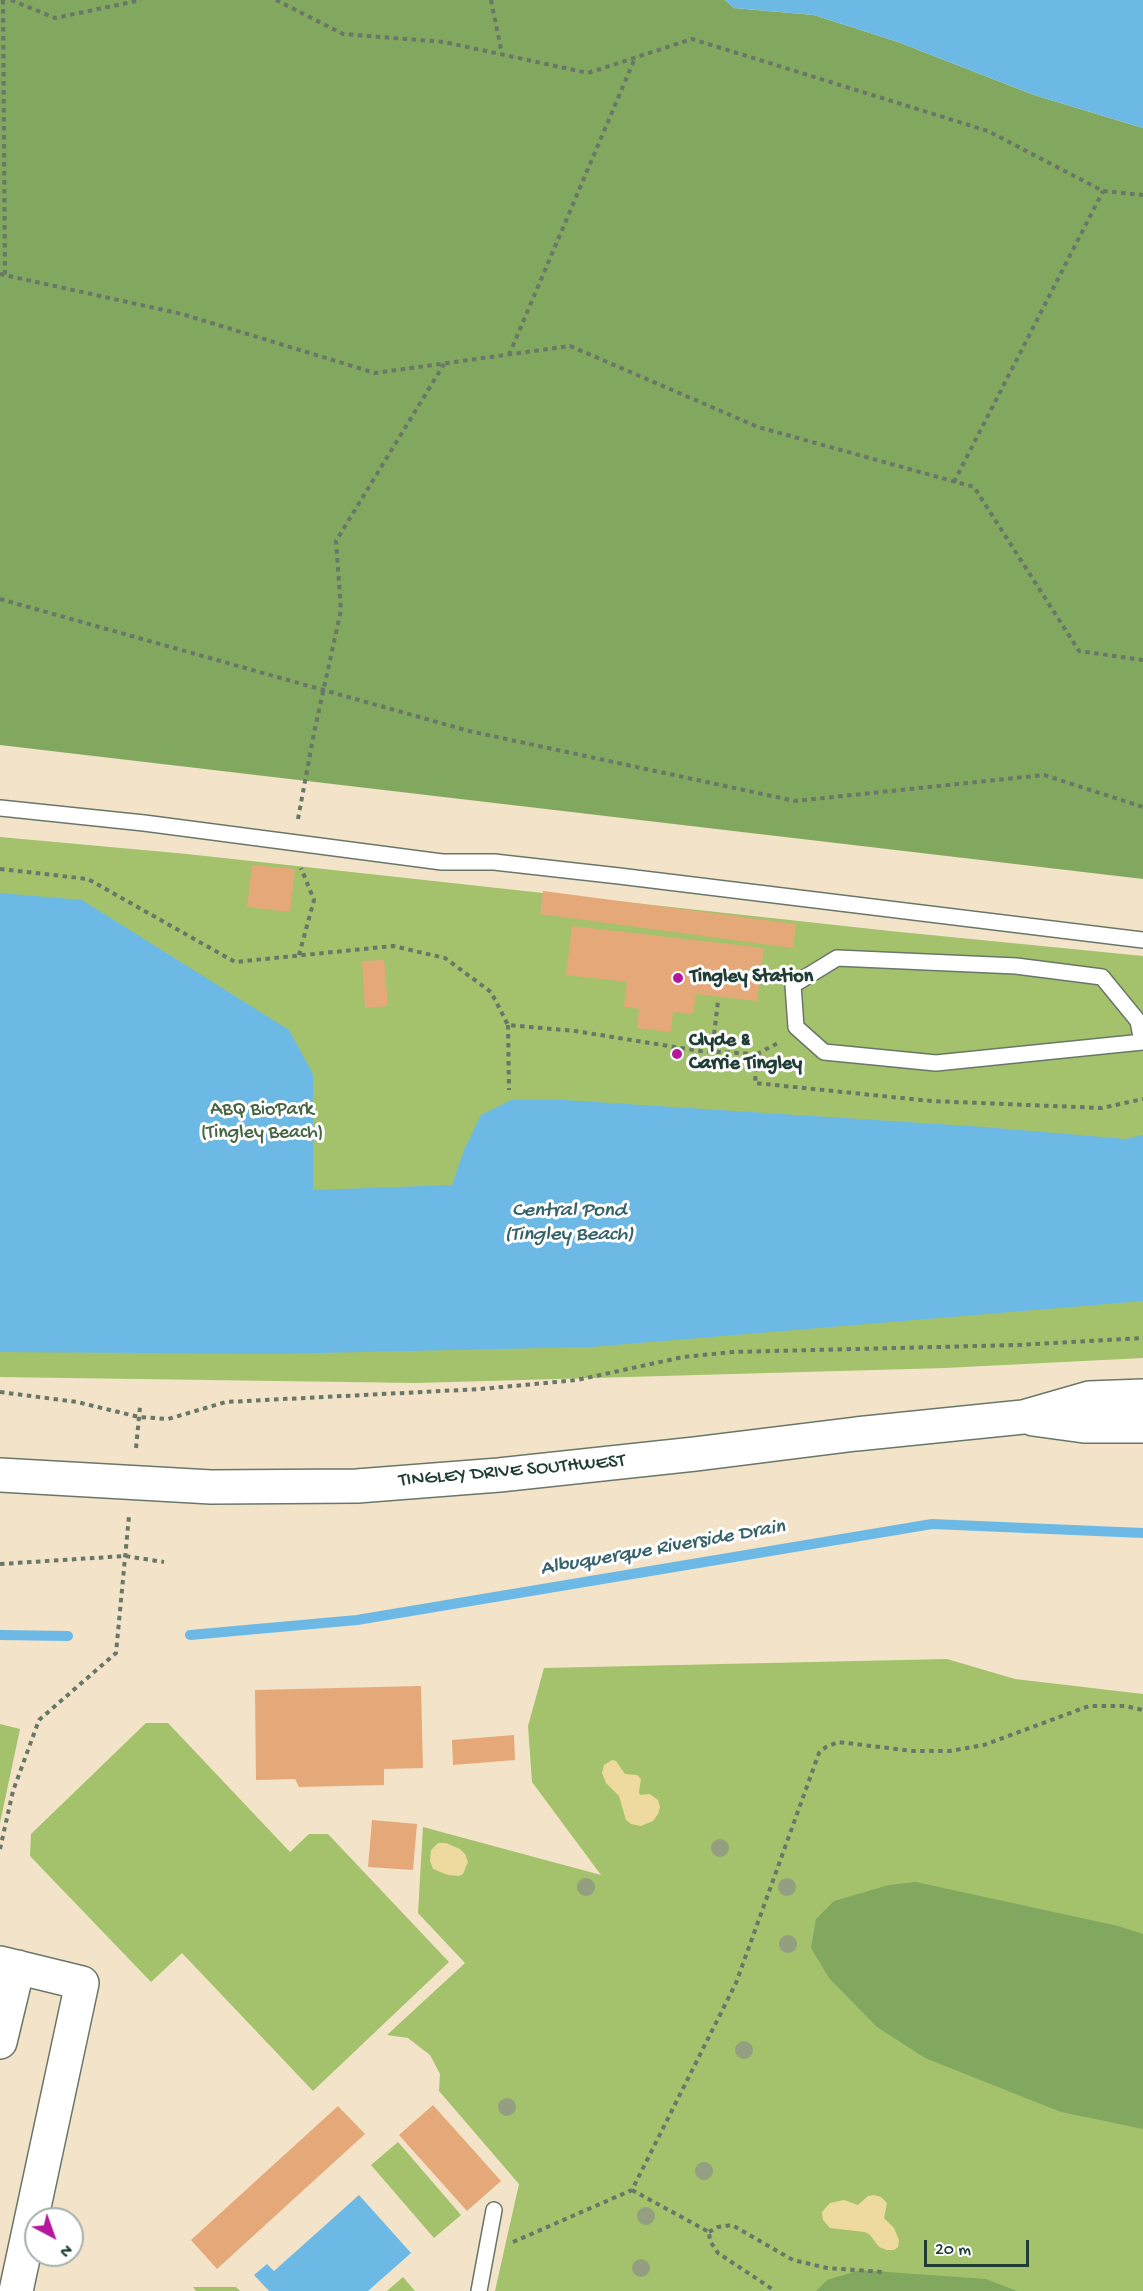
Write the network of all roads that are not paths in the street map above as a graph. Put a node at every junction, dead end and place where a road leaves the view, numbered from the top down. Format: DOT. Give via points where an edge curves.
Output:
graph roads {
  1 [pos="0,808"];
  2 [pos="1143,940"];
  3 [pos="1142,1042"];
  4 [pos="1143,1396"];
  5 [pos="1023,1417"];
  6 [pos="1143,1426"];
  7 [pos="0,1474"];
  8 [pos="9,1965"];
  9 [pos="0,2042"];
  10 [pos="494,2211"];
  11 [pos="16,2291"];
  12 [pos="479,2291"];
  1 -- 2 [label="lane" via="442,862 494,862"];
  3 -- 3 [label="lane" via="936,1063 824,1052 796,1027 794,985 837,958 1016,966 1102,977 1138,1022"];
  4 -- 5 [label="street, TINGLEY DRIVE SOUTHWEST" via="1089,1398"];
  5 -- 6 [label="street, TINGLEY DRIVE SOUTHWEST" via="1084,1426"];
  5 -- 7 [label="street, TINGLEY DRIVE SOUTHWEST" via="684,1456 357,1486 211,1487"];
  8 -- 9 [label="street"];
  8 -- 11 [label="street" via="82,1983"];
  10 -- 12 [label="lane"];
}
